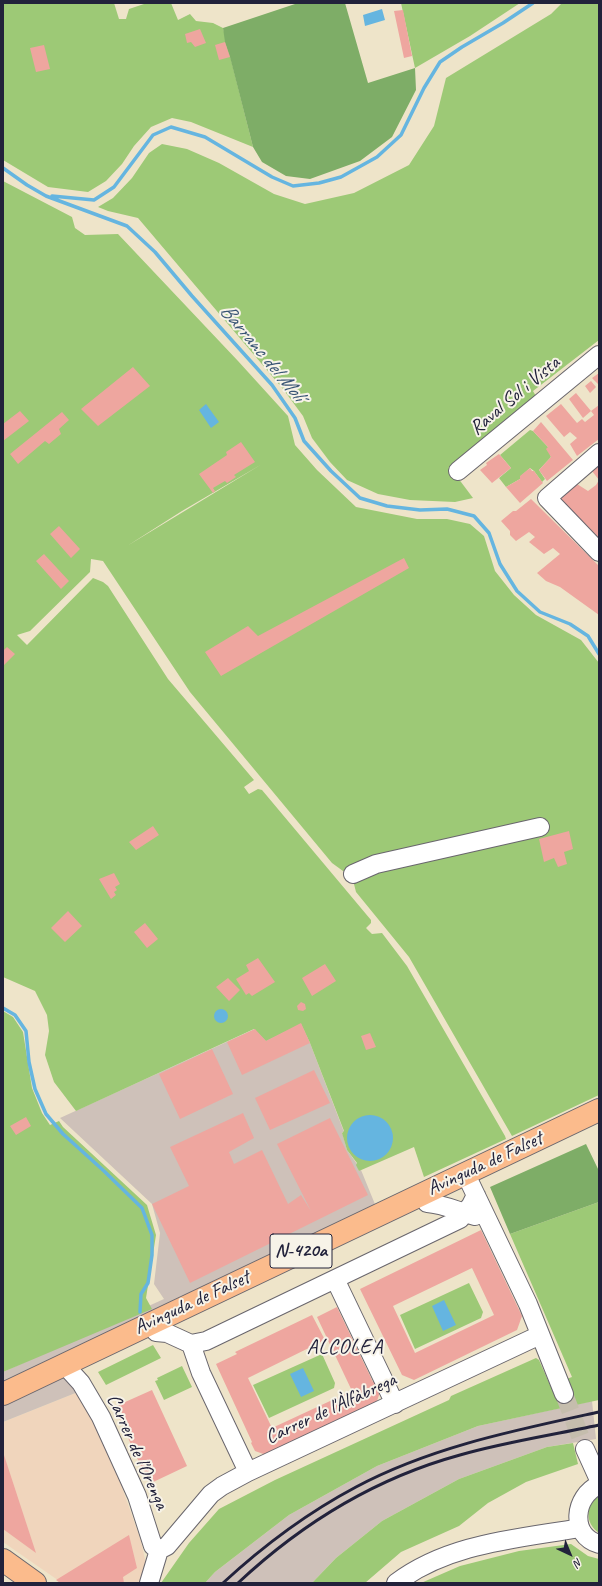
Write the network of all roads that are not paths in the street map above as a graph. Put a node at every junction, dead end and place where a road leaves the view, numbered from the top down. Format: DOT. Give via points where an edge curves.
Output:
graph roads {
  1 [pos="599,355"];
  2 [pos="599,453"];
  3 [pos="458,471"];
  4 [pos="599,552"];
  5 [pos="540,827"];
  6 [pos="353,874"];
  7 [pos="599,1110"];
  8 [pos="599,1122"];
  9 [pos="473,1189"];
  10 [pos="427,1203"];
  11 [pos="465,1213"];
  12 [pos="489,1222"];
  13 [pos="335,1279"];
  14 [pos="156,1332"];
  15 [pos="540,1335"];
  16 [pos="191,1344"];
  17 [pos="72,1372"];
  18 [pos="3,1394"];
  19 [pos="564,1394"];
  20 [pos="395,1404"];
  21 [pos="3,1405"];
  22 [pos="585,1449"];
  23 [pos="248,1472"];
  24 [pos="599,1480"];
  25 [pos="599,1485"];
  26 [pos="580,1528"];
  27 [pos="599,1544"];
  28 [pos="159,1550"];
  29 [pos="3,1560"];
  30 [pos="3,1576"];
  31 [pos="12,1583"];
  32 [pos="35,1583"];
  33 [pos="149,1583"];
  34 [pos="396,1583"];
  1 -- 3 [label="street, Raval Sol i Vista"];
  2 -- 4 [label="street" via="547,498"];
  5 -- 6 [label="street" via="499,838 417,853 383,862"];
  7 -- 18 [label="main road, Avinguda de Falset / N-420a"];
  8 -- 9 [label="main road, Avinguda de Falset / N-420a"];
  9 -- 10 [label="main road, Avinguda de Falset / N-420a"];
  9 -- 11 [label="street, Avinguda de Falset"];
  9 -- 12 [label="street"];
  10 -- 11 [label="street" via="441,1204"];
  10 -- 14 [label="main road, Avinguda de Falset / N-420a"];
  11 -- 12 [label="street"];
  11 -- 13 [label="street, Avinguda de Falset" via="460,1219"];
  12 -- 15 [label="street"];
  13 -- 16 [label="street, Avinguda de Falset" via="206,1342"];
  13 -- 20 [label="street"];
  14 -- 16 [label="street, Avinguda de Falset"];
  14 -- 17 [label="main road, Avinguda de Falset / N-420a"];
  15 -- 19 [label="street"];
  15 -- 20 [label="street, Carrer de l'Àlfàbrega"];
  16 -- 23 [label="street" via="201,1373"];
  17 -- 21 [label="main road, Avinguda de Falset / N-420a"];
  17 -- 28 [label="street, Carrer de l'Orenga" via="101,1417 137,1496 153,1546"];
  20 -- 23 [label="street, Carrer de l'Àlfàbrega"];
  22 -- 24 [label="street"];
  23 -- 28 [label="street, Carrer de l'Àlfàbrega" via="211,1494 167,1546"];
  25 -- 26 [label="street" via="587,1492 583,1498 579,1508"];
  26 -- 27 [label="street" via="588,1538"];
  26 -- 34 [label="street" via="471,1548 432,1562"];
  28 -- 33 [label="street"];
  29 -- 32 [label="main road"];
  30 -- 31 [label="main road"];
}
